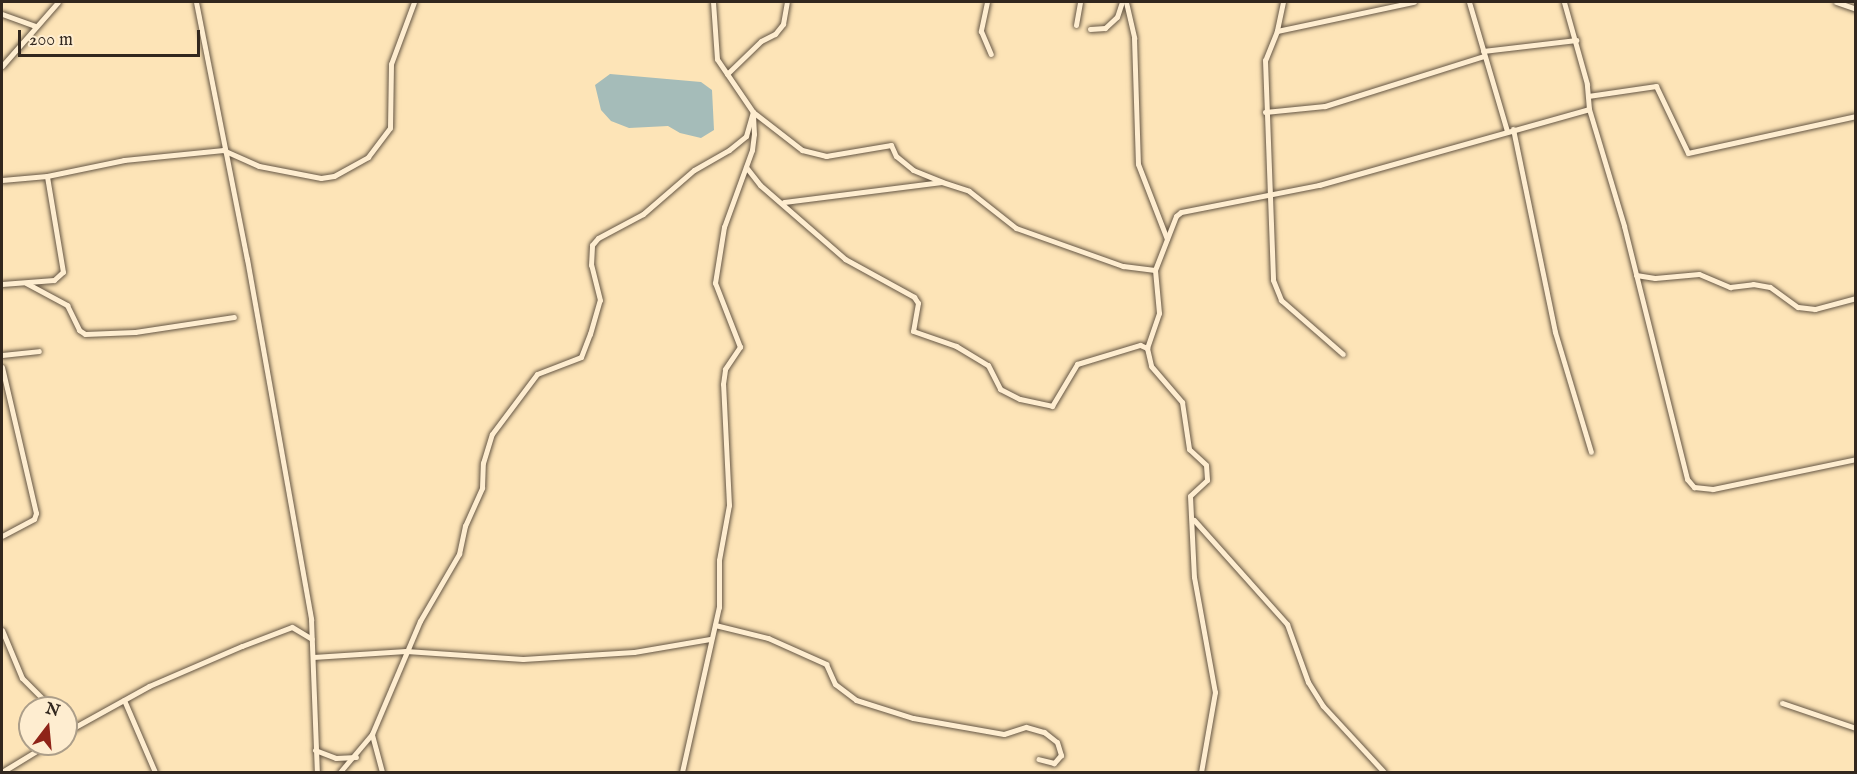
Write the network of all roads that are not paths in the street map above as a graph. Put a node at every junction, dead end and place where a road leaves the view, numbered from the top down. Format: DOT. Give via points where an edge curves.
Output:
graph roads {
  1 [pos="58,2"];
  2 [pos="196,2"];
  3 [pos="414,2"];
  4 [pos="713,2"];
  5 [pos="788,2"];
  6 [pos="987,2"];
  7 [pos="1080,2"];
  8 [pos="1124,2"];
  9 [pos="1283,2"];
  10 [pos="1378,2"];
  11 [pos="1414,2"];
  12 [pos="1469,2"];
  13 [pos="1564,2"];
  14 [pos="1836,2"];
  15 [pos="1380,8"];
  16 [pos="1856,9"];
  17 [pos="2,14"];
  18 [pos="1076,24"];
  19 [pos="35,26"];
  20 [pos="1090,29"];
  21 [pos="1277,31"];
  22 [pos="1576,40"];
  23 [pos="1483,53"];
  24 [pos="991,54"];
  25 [pos="2,66"];
  26 [pos="727,74"];
  27 [pos="1588,96"];
  28 [pos="1589,109"];
  29 [pos="753,112"];
  30 [pos="1265,112"];
  31 [pos="1856,116"];
  32 [pos="1510,130"];
  33 [pos="223,150"];
  34 [pos="746,167"];
  35 [pos="47,176"];
  36 [pos="2,180"];
  37 [pos="942,182"];
  38 [pos="1270,192"];
  39 [pos="784,202"];
  40 [pos="1168,240"];
  41 [pos="1155,270"];
  42 [pos="1636,275"];
  43 [pos="26,283"];
  44 [pos="2,284"];
  45 [pos="1856,298"];
  46 [pos="234,317"];
  47 [pos="1147,348"];
  48 [pos="39,351"];
  49 [pos="1343,354"];
  50 [pos="2,356"];
  51 [pos="2,368"];
  52 [pos="1591,452"];
  53 [pos="1856,459"];
  54 [pos="1193,519"];
  55 [pos="2,536"];
  56 [pos="715,625"];
  57 [pos="2,630"];
  58 [pos="312,639"];
  59 [pos="710,639"];
  60 [pos="406,651"];
  61 [pos="313,657"];
  62 [pos="40,696"];
  63 [pos="124,700"];
  64 [pos="1782,703"];
  65 [pos="78,725"];
  66 [pos="1856,728"];
  67 [pos="372,734"];
  68 [pos="315,750"];
  69 [pos="28,756"];
  70 [pos="356,757"];
  71 [pos="1038,759"];
  72 [pos="2,772"];
  73 [pos="155,772"];
  74 [pos="317,772"];
  75 [pos="340,772"];
  76 [pos="382,772"];
  77 [pos="682,772"];
  78 [pos="1201,772"];
  79 [pos="1384,772"];
  1 -- 19 [label="street"];
  2 -- 33 [label="street"];
  3 -- 33 [label="street" via="391,64 393,120 368,157 343,172 321,178 260,166"];
  4 -- 26 [label="street" via="717,59"];
  5 -- 26 [label="street" via="783,24 776,34 761,41"];
  6 -- 24 [label="street" via="981,31"];
  7 -- 18 [label="street"];
  8 -- 20 [label="street" via="1105,28"];
  8 -- 40 [label="street" via="1134,38 1138,164"];
  9 -- 21 [label="street"];
  10 -- 15 [label="street"];
  11 -- 15 [label="street"];
  12 -- 23 [label="street"];
  13 -- 22 [label="street"];
  14 -- 16 [label="street"];
  15 -- 21 [label="street"];
  17 -- 19 [label="street"];
  19 -- 25 [label="street"];
  21 -- 30 [label="street" via="1265,60"];
  22 -- 23 [label="street"];
  22 -- 27 [label="street"];
  23 -- 30 [label="street" via="1325,106"];
  23 -- 32 [label="street"];
  26 -- 29 [label="street"];
  27 -- 28 [label="street"];
  27 -- 31 [label="street" via="1656,86 1688,153"];
  28 -- 32 [label="street"];
  28 -- 42 [label="street"];
  29 -- 34 [label="street" via="752,150"];
  29 -- 37 [label="street" via="802,150 826,156 891,144 896,156 912,170"];
  29 -- 60 [label="street" via="746,136 694,170 643,214 592,245 591,265 600,300 581,357 537,374 492,434 483,463 482,489 465,526 459,554"];
  30 -- 38 [label="street"];
  32 -- 38 [label="street" via="1318,185"];
  32 -- 52 [label="street" via="1555,332"];
  33 -- 35 [label="street" via="124,160"];
  33 -- 58 [label="street" via="248,259"];
  34 -- 39 [label="street" via="760,185"];
  34 -- 56 [label="street" via="724,227 715,283 740,347 725,369 723,384 729,505 719,560"];
  35 -- 36 [label="street"];
  35 -- 43 [label="street" via="63,272 54,280"];
  37 -- 39 [label="street"];
  37 -- 41 [label="street" via="969,191 1016,228 1123,266"];
  38 -- 40 [label="street" via="1181,212"];
  38 -- 49 [label="street" via="1274,280 1281,300"];
  39 -- 47 [label="street" via="845,259 914,297 918,303 913,331 956,346 988,365 1000,389 1020,399 1052,406 1077,364 1140,345"];
  40 -- 41 [label="street"];
  41 -- 47 [label="street" via="1159,314"];
  42 -- 45 [label="street" via="1655,278 1700,274 1730,287 1770,287 1798,307 1815,309"];
  42 -- 53 [label="street" via="1682,466 1694,487 1713,489"];
  43 -- 44 [label="street"];
  43 -- 46 [label="street" via="67,305 85,334 135,332"];
  47 -- 54 [label="street" via="1151,366 1182,402 1189,449 1206,465 1207,480 1190,496"];
  48 -- 50 [label="street"];
  51 -- 55 [label="street" via="36,513 34,519"];
  54 -- 78 [label="street" via="1194,577 1215,692"];
  54 -- 79 [label="street" via="1287,624 1308,682 1323,706"];
  56 -- 59 [label="street"];
  56 -- 71 [label="street" via="768,638 826,664 835,684 856,700 913,718 1004,734 1026,727 1044,732 1056,742 1061,754 1054,763"];
  57 -- 62 [label="street" via="22,678"];
  58 -- 61 [label="street"];
  58 -- 63 [label="street" via="292,627 159,681"];
  59 -- 60 [label="street" via="634,652 523,659"];
  59 -- 77 [label="street"];
  60 -- 61 [label="street"];
  60 -- 67 [label="street"];
  61 -- 68 [label="street"];
  63 -- 65 [label="street"];
  63 -- 73 [label="street"];
  64 -- 66 [label="street"];
  67 -- 70 [label="street"];
  67 -- 76 [label="street"];
  68 -- 70 [label="street" via="336,758"];
  68 -- 74 [label="street"];
  69 -- 72 [label="street"];
  70 -- 75 [label="street"];
}
